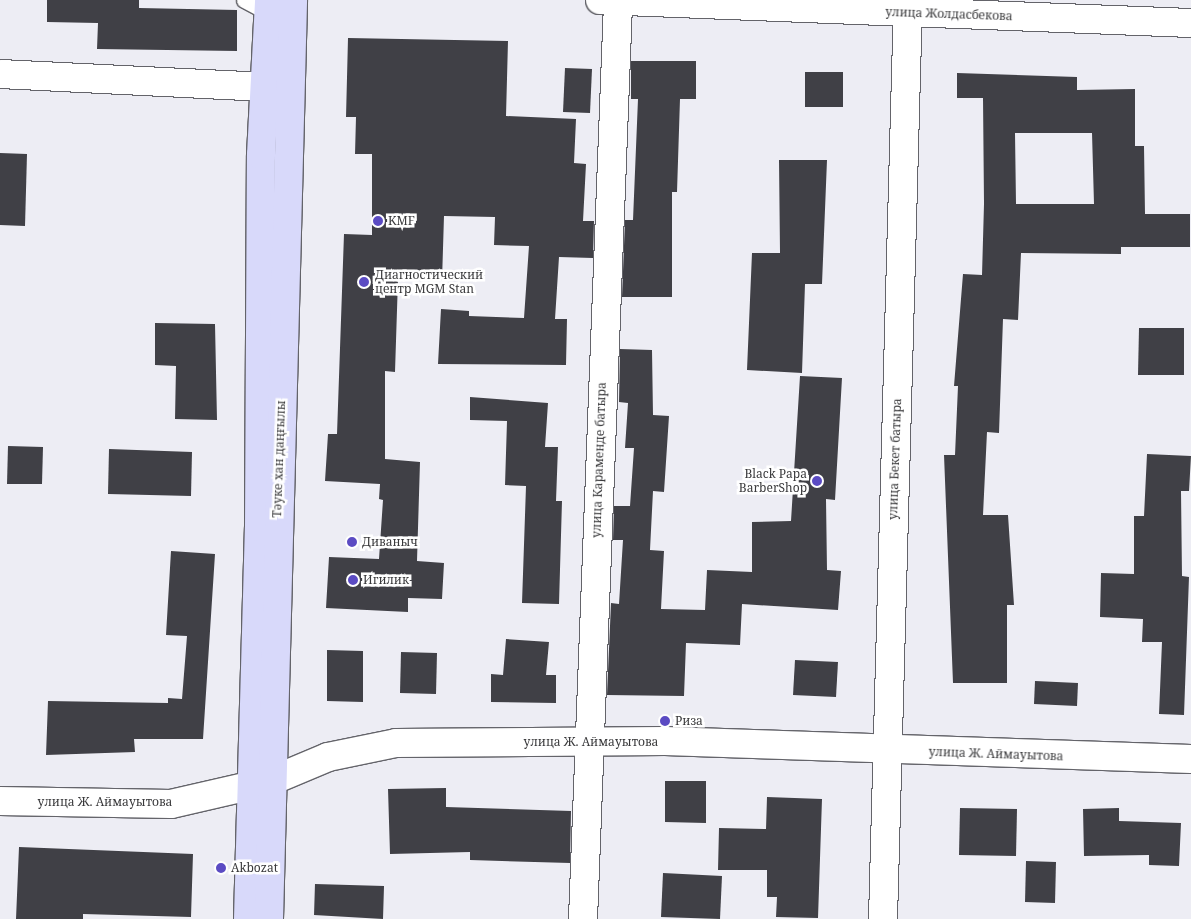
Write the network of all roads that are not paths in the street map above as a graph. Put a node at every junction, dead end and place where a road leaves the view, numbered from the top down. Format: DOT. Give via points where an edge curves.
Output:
graph roads {
  1 [pos="244,0"];
  2 [pos="293,0"];
  3 [pos="608,1"];
  4 [pos="908,6"];
  5 [pos="269,7"];
  6 [pos="1191,23"];
  7 [pos="0,74"];
  8 [pos="274,80"];
  9 [pos="588,742"];
  10 [pos="887,751"];
  11 [pos="1191,759"];
  12 [pos="260,783"];
  13 [pos="0,802"];
  14 [pos="248,919"];
  15 [pos="269,919"];
  16 [pos="583,919"];
  17 [pos="883,919"];
  1 -- 5 [label="lane"];
  2 -- 8 [label="main road, Тәуке хан даңғылы"];
  3 -- 4 [label="street, улица Жолдасбекова"];
  3 -- 9 [label="street, улица Караменде батыра"];
  4 -- 6 [label="street, улица Жолдасбекова"];
  4 -- 10 [label="street, улица Бекет батыра"];
  5 -- 8 [label="main road, Тәуке хан даңғылы"];
  7 -- 8 [label="street"];
  8 -- 12 [label="main road, Тәуке хан даңғылы"];
  9 -- 10 [label="street, улица Ж. Аймауытова"];
  9 -- 12 [label="street, улица Ж. Аймауытова" via="396,743 328,756"];
  9 -- 16 [label="street, улица Караменде батыра"];
  10 -- 11 [label="street, улица Ж. Аймауытова"];
  10 -- 17 [label="street, улица Бекет батыра"];
  12 -- 13 [label="street, улица Ж. Аймауытова" via="171,804"];
  12 -- 14 [label="main road, Тәуке хан даңғылы"];
  12 -- 15 [label="main road, Тәуке хан даңғылы"];
}
